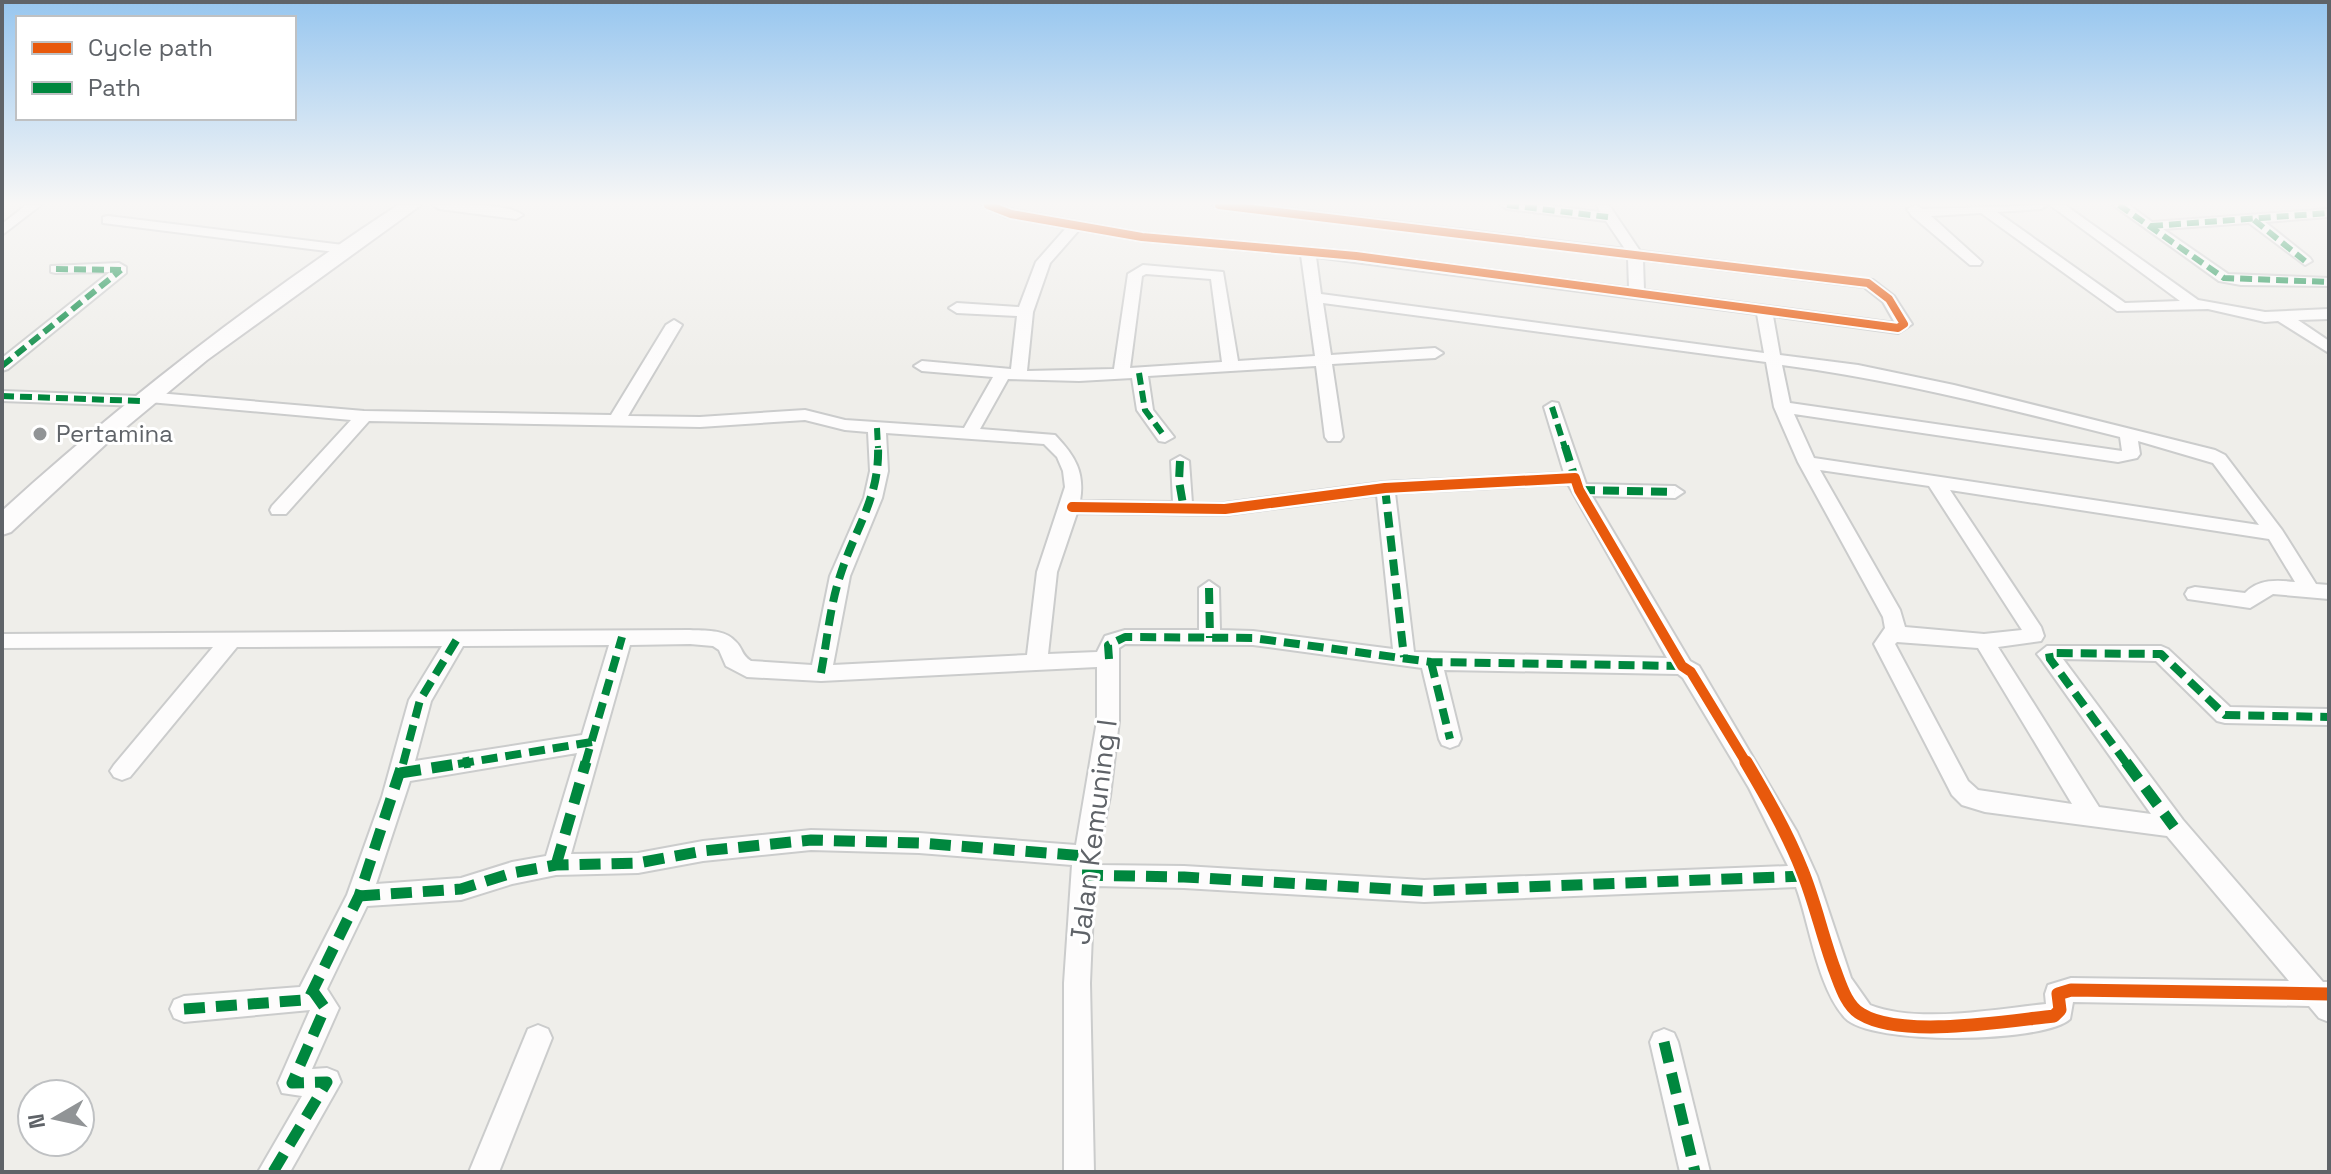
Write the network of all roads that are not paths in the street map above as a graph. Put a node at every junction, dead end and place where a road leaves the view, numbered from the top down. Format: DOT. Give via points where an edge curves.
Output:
graph roads {
  1 [pos="328,260"];
  2 [pos="1045,260"];
  3 [pos="1309,260"];
  4 [pos="1379,260"];
  5 [pos="1635,260"];
  6 [pos="1681,260"];
  7 [pos="1972,260"];
  8 [pos="2053,260"];
  9 [pos="2132,260"];
  10 [pos="2198,260"];
  11 [pos="1975,262"];
  12 [pos="56,269"];
  13 [pos="2329,282"];
  14 [pos="1637,292"];
  15 [pos="1313,297"];
  16 [pos="2194,304"];
  17 [pos="957,308"];
  18 [pos="1764,309"];
  19 [pos="1025,312"];
  20 [pos="2329,314"];
  21 [pos="2284,318"];
  22 [pos="674,325"];
  23 [pos="2329,348"];
  24 [pos="1435,353"];
  25 [pos="1773,358"];
  26 [pos="1322,362"];
  27 [pos="1230,365"];
  28 [pos="2,366"];
  29 [pos="922,366"];
  30 [pos="1130,374"];
  31 [pos="1010,375"];
  32 [pos="2,396"];
  33 [pos="144,399"];
  34 [pos="1552,407"];
  35 [pos="1782,407"];
  36 [pos="364,416"];
  37 [pos="617,420"];
  38 [pos="877,428"];
  39 [pos="2128,433"];
  40 [pos="969,434"];
  41 [pos="1165,437"];
  42 [pos="1334,437"];
  43 [pos="1180,461"];
  44 [pos="1807,462"];
  45 [pos="1934,480"];
  46 [pos="1577,484"];
  47 [pos="1385,488"];
  48 [pos="1675,492"];
  49 [pos="1072,507"];
  50 [pos="279,510"];
  51 [pos="1184,510"];
  52 [pos="2,526"];
  53 [pos="2275,534"];
  54 [pos="1209,588"];
  55 [pos="2320,591"];
  56 [pos="2195,594"];
  57 [pos="1895,634"];
  58 [pos="622,637"];
  59 [pos="1210,638"];
  60 [pos="457,639"];
  61 [pos="2,641"];
  62 [pos="1984,641"];
  63 [pos="229,642"];
  64 [pos="1112,649"];
  65 [pos="1404,657"];
  66 [pos="1431,662"];
  67 [pos="1037,664"];
  68 [pos="1682,666"];
  69 [pos="821,673"];
  70 [pos="2329,717"];
  71 [pos="1450,739"];
  72 [pos="592,742"];
  73 [pos="122,771"];
  74 [pos="400,773"];
  75 [pos="2087,808"];
  76 [pos="2174,827"];
  77 [pos="556,865"];
  78 [pos="1084,866"];
  79 [pos="1805,876"];
  80 [pos="359,896"];
  81 [pos="313,991"];
  82 [pos="2325,999"];
  83 [pos="184,1009"];
  84 [pos="538,1038"];
  85 [pos="1664,1042"];
  86 [pos="273,1172"];
  87 [pos="484,1172"];
  88 [pos="1079,1172"];
  89 [pos="1695,1172"];
  1 -- 33 [label="main road"];
  2 -- 19 [label="street"];
  3 -- 15 [label="street"];
  4 -- 14 [label="street"];
  5 -- 14 [label="street"];
  6 -- 18 [label="street" via="1868,283 1889,299 1904,324 1898,328"];
  7 -- 11 [label="street"];
  8 -- 16 [label="street" via="2114,305 2132,309"];
  9 -- 16 [label="street"];
  10 -- 13 [label="street" via="2224,278 2241,281"];
  12 -- 28 [label="street" via="122,268"];
  14 -- 18 [label="street"];
  15 -- 25 [label="street"];
  15 -- 26 [label="street"];
  16 -- 21 [label="street"];
  17 -- 19 [label="street"];
  18 -- 25 [label="street"];
  19 -- 31 [label="street"];
  20 -- 21 [label="street"];
  21 -- 23 [label="street"];
  22 -- 37 [label="street"];
  24 -- 26 [label="street"];
  25 -- 35 [label="street"];
  25 -- 39 [label="street" via="1954,390"];
  26 -- 27 [label="street"];
  26 -- 42 [label="street"];
  27 -- 30 [label="street"];
  27 -- 30 [label="street" via="1218,275 1143,269 1135,274"];
  29 -- 31 [label="street"];
  30 -- 31 [label="street"];
  30 -- 41 [label="street" via="1145,410"];
  31 -- 40 [label="street"];
  32 -- 33 [label="street"];
  33 -- 36 [label="street"];
  33 -- 52 [label="main road"];
  34 -- 46 [label="street"];
  35 -- 39 [label="street" via="2118,457 2131,454"];
  35 -- 44 [label="street"];
  36 -- 37 [label="street"];
  36 -- 50 [label="street"];
  37 -- 38 [label="street" via="700,422 805,415"];
  38 -- 40 [label="street"];
  38 -- 69 [label="street" via="879,471 873,498 840,576"];
  39 -- 53 [label="street" via="2219,459"];
  40 -- 49 [label="street" via="1049,439 1069,461"];
  43 -- 51 [label="street"];
  44 -- 45 [label="street"];
  44 -- 57 [label="street" via="1890,610"];
  45 -- 53 [label="street"];
  45 -- 62 [label="street" via="2034,632 2029,638"];
  46 -- 47 [label="street"];
  46 -- 48 [label="street"];
  46 -- 68 [label="street"];
  47 -- 51 [label="street" via="1259,506"];
  47 -- 65 [label="street"];
  49 -- 51 [label="street"];
  49 -- 67 [label="street" via="1055,539 1047,571"];
  53 -- 55 [label="street"];
  54 -- 59 [label="street"];
  55 -- 56 [label="street" via="2266,587 2250,601"];
  57 -- 62 [label="street"];
  57 -- 76 [label="street" via="1884,644 1889,656 1970,798"];
  58 -- 60 [label="street"];
  58 -- 69 [label="street" via="718,639 747,669"];
  58 -- 72 [label="street"];
  59 -- 64 [label="street"];
  59 -- 65 [label="street" via="1253,638"];
  60 -- 63 [label="street"];
  60 -- 74 [label="street" via="420,700"];
  61 -- 63 [label="street"];
  62 -- 75 [label="street"];
  63 -- 73 [label="street"];
  64 -- 67 [label="street"];
  64 -- 78 [label="street, Jalan Kemuning I" via="1108,721"];
  65 -- 66 [label="street"];
  66 -- 68 [label="street"];
  66 -- 71 [label="street"];
  67 -- 69 [label="street"];
  68 -- 79 [label="street" via="1691,672 1763,794"];
  70 -- 76 [label="street" via="2225,715 2161,654 2049,653"];
  72 -- 74 [label="street"];
  72 -- 77 [label="street"];
  74 -- 80 [label="street"];
  76 -- 82 [label="street"];
  77 -- 78 [label="street" via="638,863 811,840 919,843"];
  77 -- 80 [label="street" via="461,889"];
  78 -- 79 [label="street" via="1424,891"];
  78 -- 88 [label="street, Jalan Kemuning I" via="1077,983"];
  79 -- 82 [label="street" via="1845,995 1860,1014 1879,1020 1932,1027 2054,1016 2060,1010 2058,994 2071,990"];
  80 -- 81 [label="street"];
  81 -- 83 [label="street" via="304,1000"];
  81 -- 86 [label="street" via="325,1008 292,1083 327,1082"];
  84 -- 87 [label="street"];
  85 -- 89 [label="street"];
}
